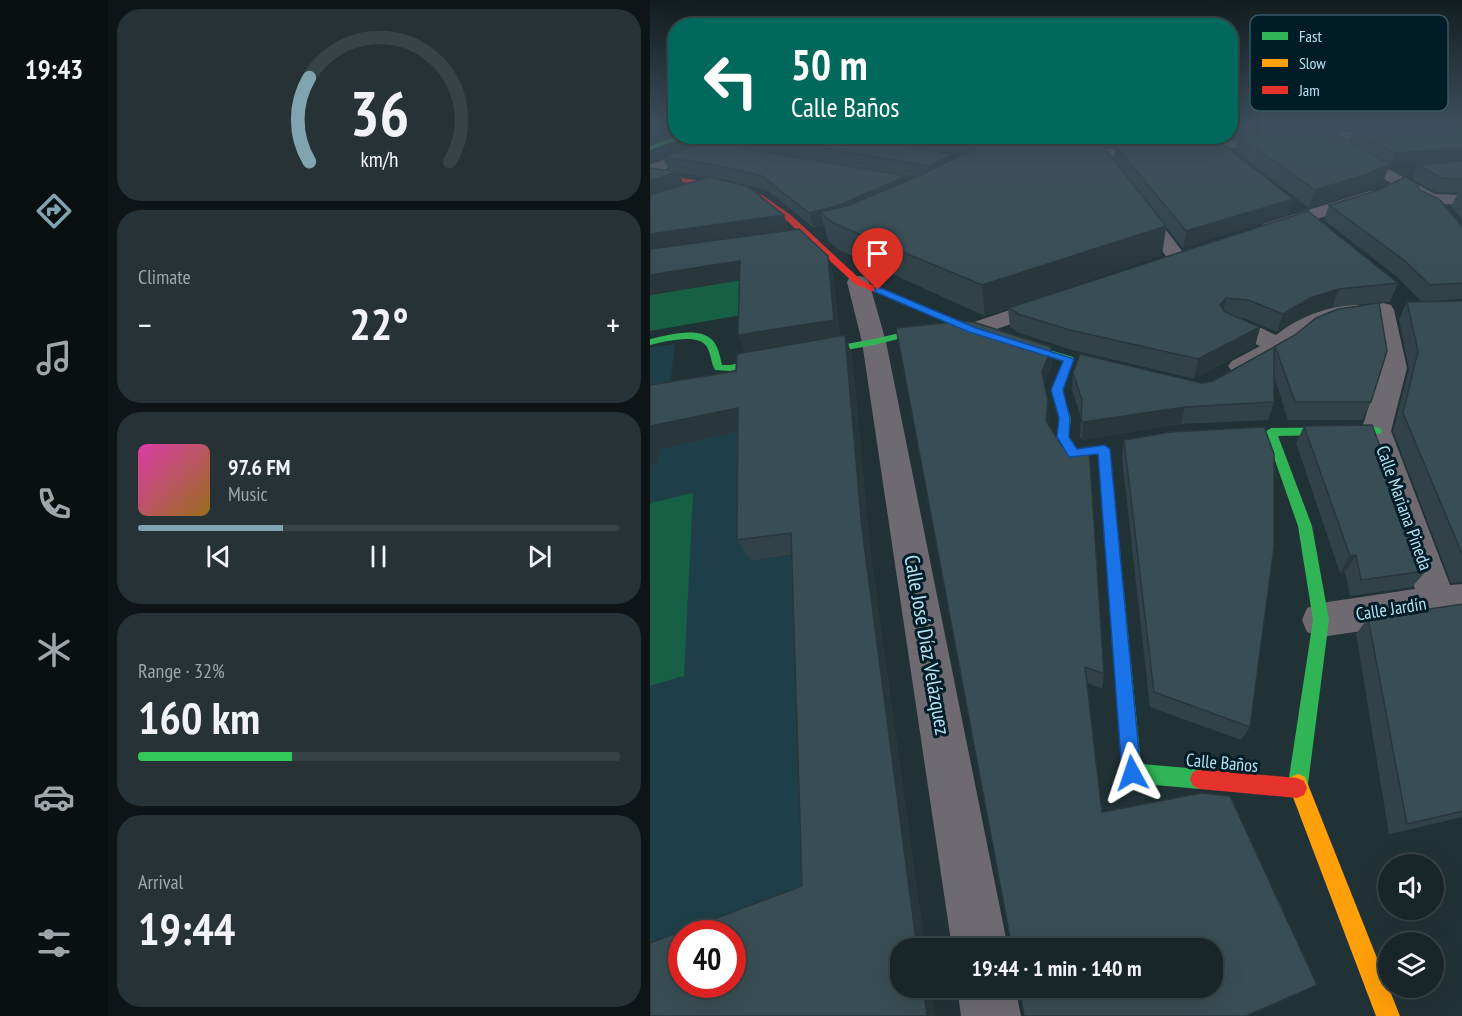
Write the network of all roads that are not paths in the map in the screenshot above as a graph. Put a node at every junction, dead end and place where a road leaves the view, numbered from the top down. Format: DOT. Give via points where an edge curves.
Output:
graph roads {
  1 [pos="1374,171"];
  2 [pos="1420,171"];
  3 [pos="650,173"];
  4 [pos="715,185"];
  5 [pos="1394,188"];
  6 [pos="1128,192"];
  7 [pos="683,196"];
  8 [pos="1431,199"];
  9 [pos="1463,200"];
  10 [pos="1287,203"];
  11 [pos="1304,217"];
  12 [pos="1447,217"];
  13 [pos="829,232"];
  14 [pos="1323,232"];
  15 [pos="1252,234"];
  16 [pos="810,237"];
  17 [pos="787,240"];
  18 [pos="1199,252"];
  19 [pos="1178,259"];
  20 [pos="1156,266"];
  21 [pos="858,282"];
  22 [pos="1070,296"];
  23 [pos="1230,324"];
  24 [pos="965,327"];
  25 [pos="650,342"];
  26 [pos="874,342"];
  27 [pos="1279,345"];
  28 [pos="1218,378"];
  29 [pos="1376,431"];
  30 [pos="1134,441"];
  31 [pos="1104,449"];
  32 [pos="1450,601"];
  33 [pos="1320,620"];
  34 [pos="1297,788"];
  35 [pos="978,938"];
  36 [pos="988,998"];
  37 [pos="991,1016"];
  38 [pos="1388,1016"];
  1 -- 5 [label="street"];
  2 -- 5 [label="street"];
  3 -- 4 [label="street"];
  4 -- 7 [label="street"];
  4 -- 16 [label="street" via="760,196"];
  5 -- 8 [label="street"];
  5 -- 11 [label="street"];
  6 -- 19 [label="street"];
  8 -- 9 [label="street"];
  8 -- 12 [label="street"];
  10 -- 11 [label="street"];
  11 -- 14 [label="street"];
  11 -- 15 [label="street"];
  13 -- 16 [label="street"];
  16 -- 17 [label="street"];
  16 -- 21 [label="street"];
  18 -- 19 [label="street"];
  19 -- 20 [label="street"];
  21 -- 24 [label="street"];
  21 -- 26 [label="street, Calle José Díaz Velázquez"];
  22 -- 24 [label="street"];
  23 -- 27 [label="street"];
  24 -- 26 [label="street"];
  24 -- 31 [label="street" via="1079,362 1057,390 1065,418 1063,437 1073,454"];
  25 -- 26 [label="street" via="686,336 706,339 719,368 730,368"];
  26 -- 35 [label="street, Calle José Díaz Velázquez"];
  27 -- 28 [label="street"];
  27 -- 29 [label="street, Calle Mariana Pineda" via="1305,324 1326,315 1393,310 1394,368"];
  29 -- 32 [label="street, Calle Mariana Pineda"];
  29 -- 33 [label="street" via="1260,432 1305,526"];
  30 -- 31 [label="street"];
  31 -- 34 [label="street, Calle Baños" via="1132,773"];
  32 -- 33 [label="street, Calle Jardín"];
  33 -- 34 [label="street"];
  34 -- 38 [label="street"];
  36 -- 37 [label="street"];
}
